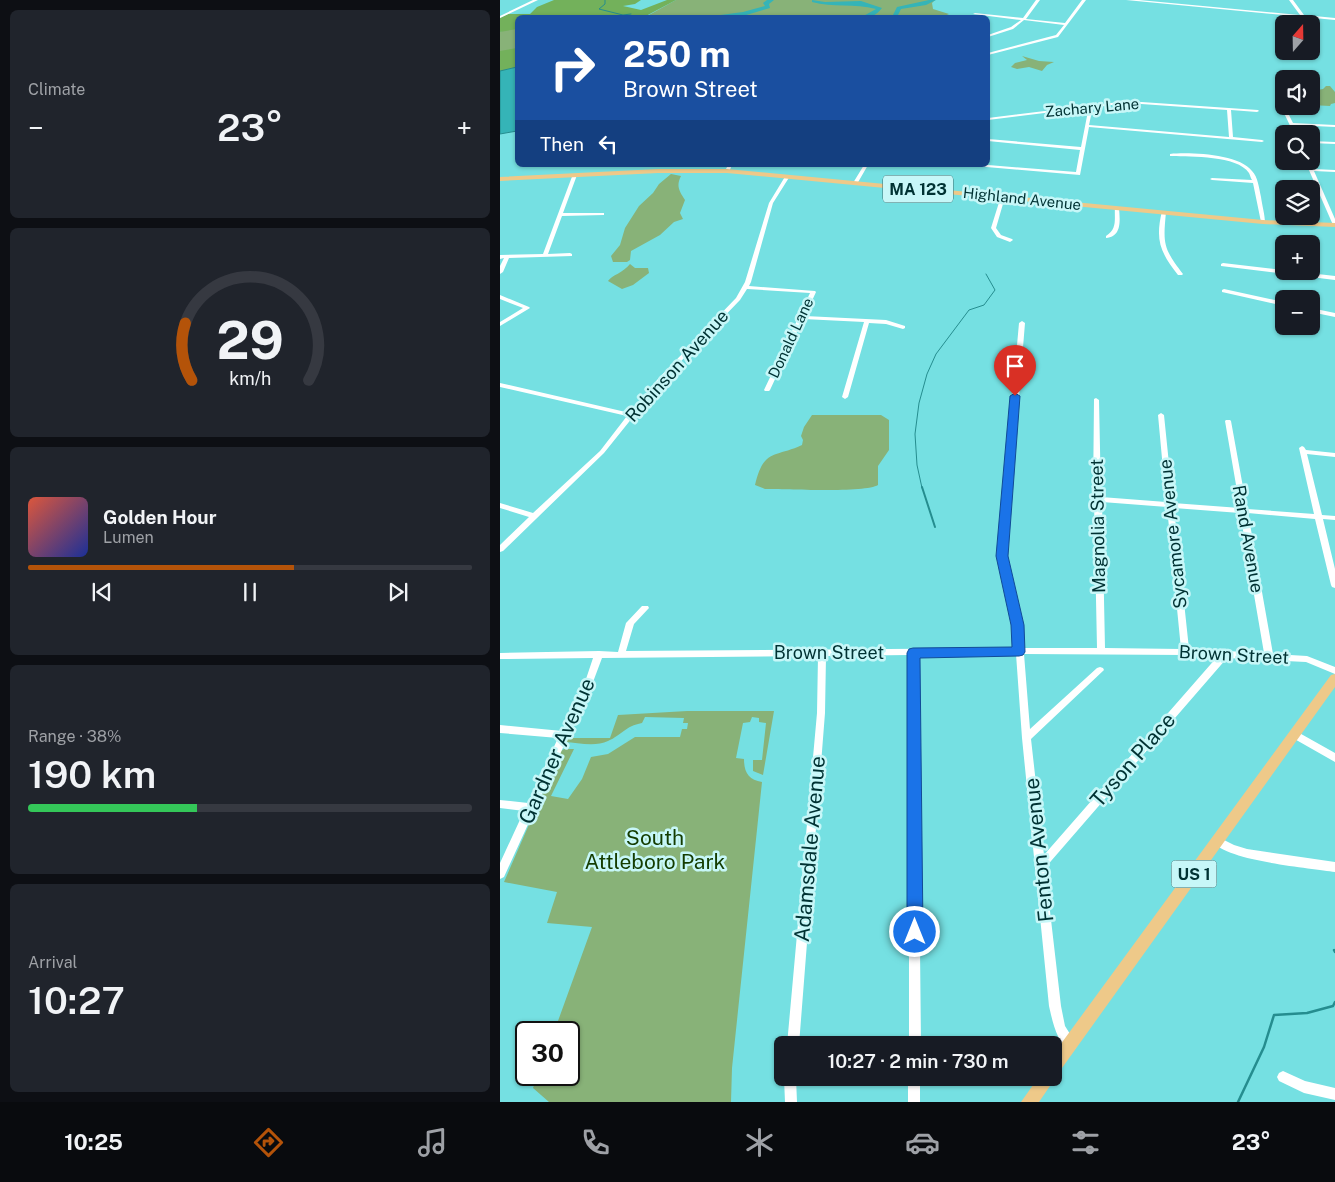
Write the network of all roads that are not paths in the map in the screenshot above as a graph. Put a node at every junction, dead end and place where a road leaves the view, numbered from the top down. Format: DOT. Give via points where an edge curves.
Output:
graph roads {
  1 [pos="536,0"];
  2 [pos="1038,0"];
  3 [pos="1084,0"];
  4 [pos="1128,0"];
  5 [pos="1291,0"];
  6 [pos="1167,2"];
  7 [pos="975,14"];
  8 [pos="988,15"];
  9 [pos="990,15"];
  10 [pos="1293,15"];
  11 [pos="1302,15"];
  12 [pos="500,17"];
  13 [pos="1025,18"];
  14 [pos="1320,18"];
  15 [pos="1335,19"];
  16 [pos="1067,24"];
  17 [pos="990,35"];
  18 [pos="990,54"];
  19 [pos="1086,107"];
  20 [pos="1229,109"];
  21 [pos="1257,111"];
  22 [pos="1287,115"];
  23 [pos="990,119"];
  24 [pos="1291,124"];
  25 [pos="1087,126"];
  26 [pos="1335,126"];
  27 [pos="1231,138"];
  28 [pos="990,140"];
  29 [pos="1262,141"];
  30 [pos="1320,142"];
  31 [pos="1335,143"];
  32 [pos="1083,149"];
  33 [pos="1172,155"];
  34 [pos="990,166"];
  35 [pos="865,167"];
  36 [pos="728,168"];
  37 [pos="1311,170"];
  38 [pos="1335,171"];
  39 [pos="575,175"];
  40 [pos="788,176"];
  41 [pos="500,179"];
  42 [pos="1212,179"];
  43 [pos="856,182"];
  44 [pos="1254,182"];
  45 [pos="1003,197"];
  46 [pos="1117,208"];
  47 [pos="1164,212"];
  48 [pos="602,214"];
  49 [pos="560,215"];
  50 [pos="1263,222"];
  51 [pos="1335,225"];
  52 [pos="1108,237"];
  53 [pos="1010,240"];
  54 [pos="570,254"];
  55 [pos="545,255"];
  56 [pos="500,257"];
  57 [pos="507,257"];
  58 [pos="1223,265"];
  59 [pos="500,272"];
  60 [pos="1180,274"];
  61 [pos="1335,278"];
  62 [pos="746,287"];
  63 [pos="1224,291"];
  64 [pos="500,297"];
  65 [pos="1275,302"];
  66 [pos="1320,312"];
  67 [pos="1335,315"];
  68 [pos="801,317"];
  69 [pos="867,321"];
  70 [pos="1022,323"];
  71 [pos="500,324"];
  72 [pos="904,327"];
  73 [pos="500,385"];
  74 [pos="767,390"];
  75 [pos="845,397"];
  76 [pos="1096,400"];
  77 [pos="631,415"];
  78 [pos="1161,415"];
  79 [pos="1228,421"];
  80 [pos="1335,456"];
  81 [pos="1097,499"];
  82 [pos="500,505"];
  83 [pos="1170,505"];
  84 [pos="1243,511"];
  85 [pos="533,516"];
  86 [pos="1318,516"];
  87 [pos="1335,518"];
  88 [pos="500,548"];
  89 [pos="1335,585"];
  90 [pos="645,608"];
  91 [pos="1019,652"];
  92 [pos="1101,652"];
  93 [pos="1185,652"];
  94 [pos="913,653"];
  95 [pos="599,654"];
  96 [pos="621,654"];
  97 [pos="822,654"];
  98 [pos="1225,654"];
  99 [pos="500,656"];
  100 [pos="1269,657"];
  101 [pos="1100,670"];
  102 [pos="1335,671"];
  103 [pos="1335,678"];
  104 [pos="500,729"];
  105 [pos="1294,734"];
  106 [pos="564,736"];
  107 [pos="1026,738"];
  108 [pos="1335,758"];
  109 [pos="500,804"];
  110 [pos="531,808"];
  111 [pos="1218,840"];
  112 [pos="1041,865"];
  113 [pos="1335,867"];
  114 [pos="500,874"];
  115 [pos="794,1036"];
  116 [pos="915,1036"];
  117 [pos="1071,1044"];
  118 [pos="1062,1056"];
  119 [pos="1283,1077"];
  120 [pos="790,1086"];
  121 [pos="914,1086"];
  122 [pos="1041,1086"];
  123 [pos="1335,1094"];
  124 [pos="791,1102"];
  125 [pos="914,1102"];
  126 [pos="1029,1102"];
  1 -- 12 [label="street"];
  2 -- 13 [label="street"];
  3 -- 16 [label="street"];
  4 -- 6 [label="street"];
  5 -- 11 [label="street"];
  6 -- 10 [label="street"];
  7 -- 8 [label="street"];
  9 -- 13 [label="street"];
  13 -- 16 [label="street"];
  13 -- 17 [label="street" via="1013,29"];
  14 -- 15 [label="street"];
  16 -- 18 [label="street" via="1053,38"];
  19 -- 20 [label="street, Zachary Lane" via="1130,102"];
  19 -- 23 [label="street, Zachary Lane"];
  19 -- 25 [label="street" via="1090,111"];
  20 -- 21 [label="street, Zachary Lane"];
  20 -- 27 [label="street"];
  22 -- 24 [label="street"];
  24 -- 26 [label="street"];
  25 -- 27 [label="street"];
  25 -- 32 [label="street"];
  27 -- 29 [label="street"];
  28 -- 32 [label="street"];
  30 -- 31 [label="street"];
  32 -- 34 [label="street" via="1078,174"];
  33 -- 44 [label="street" via="1234,162 1251,172"];
  35 -- 43 [label="street"];
  36 -- 39 [label="main road, Highland Avenue / MA 123"];
  36 -- 40 [label="main road, Highland Avenue / MA 123"];
  37 -- 38 [label="street"];
  37 -- 51 [label="street"];
  39 -- 41 [label="main road, Highland Avenue / MA 123"];
  39 -- 49 [label="street"];
  40 -- 43 [label="main road, Highland Avenue / MA 123"];
  40 -- 62 [label="street, Robinson Avenue" via="770,207"];
  42 -- 44 [label="street"];
  43 -- 45 [label="main road, Highland Avenue / MA 123"];
  44 -- 50 [label="street"];
  45 -- 46 [label="main road, Highland Avenue / MA 123"];
  45 -- 53 [label="street" via="993,228 999,236"];
  46 -- 47 [label="main road, Highland Avenue / MA 123"];
  46 -- 52 [label="street" via="1117,227"];
  47 -- 50 [label="main road, Highland Avenue / MA 123"];
  47 -- 60 [label="street" via="1161,245"];
  48 -- 49 [label="street"];
  49 -- 55 [label="street"];
  50 -- 51 [label="main road, Highland Avenue / MA 123"];
  54 -- 55 [label="street"];
  55 -- 57 [label="street"];
  56 -- 57 [label="street"];
  57 -- 59 [label="street"];
  58 -- 61 [label="street"];
  62 -- 68 [label="street, Donald Lane" via="813,292"];
  62 -- 77 [label="street, Robinson Avenue"];
  63 -- 65 [label="street"];
  64 -- 71 [label="street" via="527,308"];
  66 -- 67 [label="street"];
  68 -- 69 [label="street"];
  68 -- 74 [label="street, Donald Lane"];
  69 -- 72 [label="street"];
  69 -- 75 [label="street"];
  70 -- 91 [label="street, Fenton Avenue" via="1002,556 1018,625"];
  73 -- 77 [label="street"];
  76 -- 81 [label="street, Magnolia Street"];
  77 -- 85 [label="street, Robinson Avenue" via="602,452"];
  78 -- 83 [label="street, Sycamore Avenue"];
  79 -- 84 [label="street, Rand Avenue"];
  80 -- 86 [label="street" via="1302,450"];
  81 -- 83 [label="street"];
  81 -- 92 [label="street, Magnolia Street"];
  82 -- 85 [label="street"];
  83 -- 84 [label="street"];
  83 -- 93 [label="street, Sycamore Avenue"];
  84 -- 86 [label="street"];
  84 -- 100 [label="street, Rand Avenue"];
  85 -- 88 [label="street, Robinson Avenue"];
  86 -- 87 [label="street"];
  86 -- 89 [label="street"];
  90 -- 96 [label="street" via="630,623"];
  91 -- 92 [label="street, Brown Street"];
  91 -- 94 [label="street, Brown Street"];
  91 -- 107 [label="street, Fenton Avenue"];
  92 -- 93 [label="street, Brown Street"];
  93 -- 98 [label="street, Brown Street"];
  94 -- 97 [label="street, Brown Street"];
  94 -- 116 [label="street"];
  95 -- 96 [label="street, Brown Street"];
  95 -- 99 [label="street, Brown Street"];
  95 -- 106 [label="street, Gardner Avenue"];
  96 -- 97 [label="street, Brown Street"];
  97 -- 115 [label="street, Adamsdale Avenue" via="821,713"];
  98 -- 100 [label="street, Brown Street"];
  98 -- 112 [label="street, Tyson Place"];
  100 -- 102 [label="street, Brown Street" via="1307,659"];
  101 -- 107 [label="street"];
  103 -- 105 [label="main road, US 1"];
  104 -- 106 [label="street"];
  105 -- 108 [label="street"];
  105 -- 111 [label="main road, US 1"];
  106 -- 110 [label="street, Gardner Avenue"];
  107 -- 112 [label="street, Fenton Avenue"];
  109 -- 110 [label="street"];
  110 -- 114 [label="street, Gardner Avenue"];
  111 -- 113 [label="street" via="1239,853"];
  111 -- 117 [label="main road, US 1"];
  112 -- 117 [label="street, Fenton Avenue" via="1055,1006 1060,1028"];
  117 -- 118 [label="main road, US 1"];
  119 -- 123 [label="street" via="1304,1087"];
  120 -- 124 [label="street"];
  121 -- 125 [label="street"];
  122 -- 126 [label="main road"];
}
